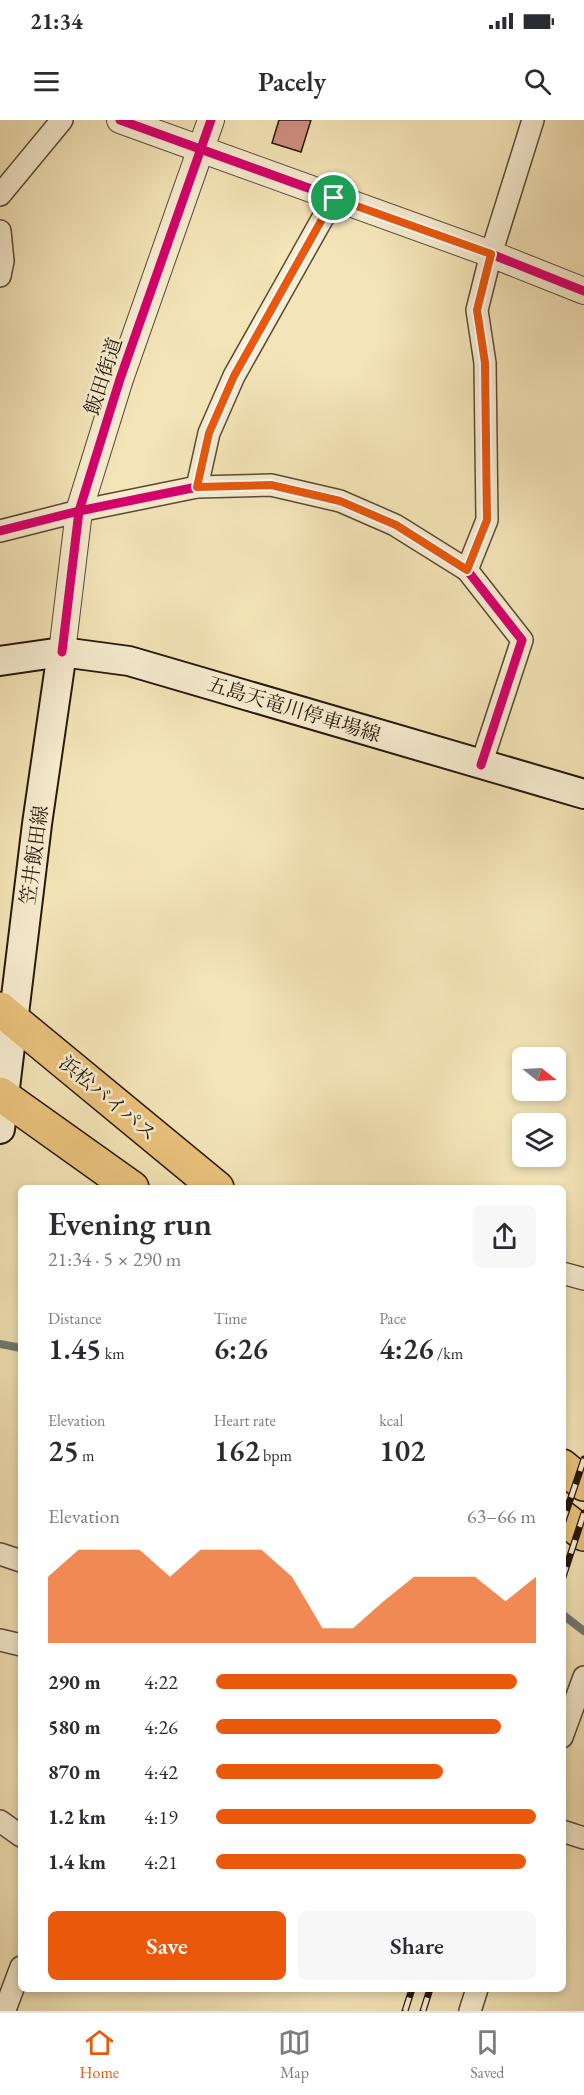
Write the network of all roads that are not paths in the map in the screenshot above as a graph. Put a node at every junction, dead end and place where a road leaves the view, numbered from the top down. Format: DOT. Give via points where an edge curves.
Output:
graph roads {
  1 [pos="62,120"];
  2 [pos="120,120"];
  3 [pos="210,120"];
  4 [pos="533,120"];
  5 [pos="201,150"];
  6 [pos="0,195"];
  7 [pos="334,198"];
  8 [pos="0,231"];
  9 [pos="491,254"];
  10 [pos="0,276"];
  11 [pos="584,291"];
  12 [pos="197,487"];
  13 [pos="79,511"];
  14 [pos="0,531"];
  15 [pos="467,570"];
  16 [pos="62,652"];
  17 [pos="0,662"];
  18 [pos="481,765"];
  19 [pos="584,794"];
  20 [pos="6,1014"];
  21 [pos="2,1107"];
  22 [pos="127,1185"];
  23 [pos="213,1185"];
  24 [pos="566,1274"];
  25 [pos="584,1279"];
  26 [pos="566,1469"];
  27 [pos="584,1484"];
  28 [pos="566,1520"];
  29 [pos="584,1534"];
  30 [pos="0,1554"];
  31 [pos="18,1560"];
  32 [pos="0,1640"];
  33 [pos="18,1644"];
  34 [pos="584,1677"];
  35 [pos="566,1726"];
  36 [pos="0,1821"];
  37 [pos="566,1832"];
  38 [pos="18,1834"];
  39 [pos="584,1838"];
  40 [pos="18,1976"];
  41 [pos="476,1992"];
  42 [pos="8,2008"];
  43 [pos="470,2011"];
  1 -- 6 [label="street"];
  2 -- 5 [label="street"];
  3 -- 5 [label="street, 飯田街道"];
  4 -- 9 [label="street"];
  5 -- 7 [label="street"];
  5 -- 13 [label="street, 飯田街道" via="120,379"];
  7 -- 9 [label="street"];
  7 -- 12 [label="street" via="234,376 209,433"];
  8 -- 10 [label="street"];
  9 -- 11 [label="street"];
  9 -- 15 [label="street" via="477,310 485,363 487,520"];
  12 -- 13 [label="street"];
  12 -- 15 [label="street" via="271,485 340,501 396,525"];
  13 -- 14 [label="street"];
  13 -- 16 [label="street, 飯田街道"];
  15 -- 18 [label="street" via="522,640"];
  16 -- 17 [label="main road, 五島天竜川停車場線"];
  16 -- 18 [label="main road, 五島天竜川停車場線" via="129,661"];
  16 -- 20 [label="main road, 笠井飯田線"];
  18 -- 19 [label="main road, 五島天竜川停車場線"];
  20 -- 21 [label="main road, 笠井飯田線"];
  20 -- 23 [label="highway, 浜松バイパス"];
  21 -- 22 [label="highway"];
  24 -- 25 [label="street"];
  26 -- 27 [label="highway"];
  28 -- 29 [label="highway"];
  30 -- 31 [label="street"];
  32 -- 33 [label="street"];
  34 -- 35 [label="street"];
  36 -- 38 [label="street"];
  37 -- 39 [label="street"];
  40 -- 42 [label="street"];
  41 -- 43 [label="street"];
}
